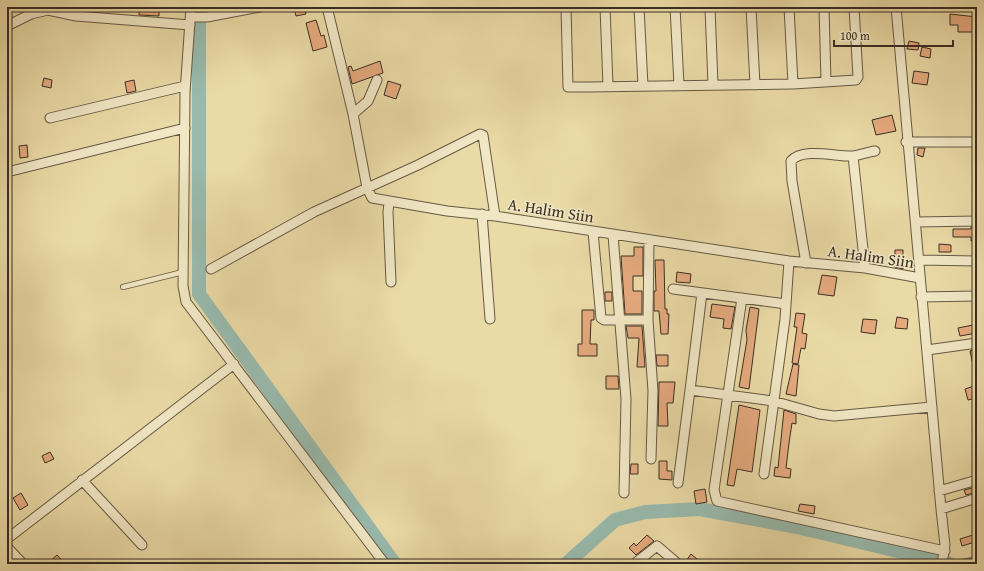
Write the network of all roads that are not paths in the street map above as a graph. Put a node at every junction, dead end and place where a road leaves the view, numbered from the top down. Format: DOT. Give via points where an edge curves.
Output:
graph roads {
  1 [pos="191,7"];
  2 [pos="260,7"];
  3 [pos="327,7"];
  4 [pos="566,7"];
  5 [pos="605,7"];
  6 [pos="639,7"];
  7 [pos="675,7"];
  8 [pos="710,7"];
  9 [pos="751,7"];
  10 [pos="790,7"];
  11 [pos="824,7"];
  12 [pos="854,7"];
  13 [pos="896,7"];
  14 [pos="975,7"];
  15 [pos="47,8"];
  16 [pos="977,9"];
  17 [pos="209,13"];
  18 [pos="192,20"];
  19 [pos="7,26"];
  20 [pos="377,80"];
  21 [pos="826,82"];
  22 [pos="793,84"];
  23 [pos="713,85"];
  24 [pos="755,85"];
  25 [pos="185,86"];
  26 [pos="608,86"];
  27 [pos="643,86"];
  28 [pos="679,86"];
  29 [pos="352,114"];
  30 [pos="50,118"];
  31 [pos="185,128"];
  32 [pos="906,142"];
  33 [pos="977,142"];
  34 [pos="875,151"];
  35 [pos="853,156"];
  36 [pos="7,172"];
  37 [pos="366,188"];
  38 [pos="389,206"];
  39 [pos="482,214"];
  40 [pos="495,216"];
  41 [pos="916,222"];
  42 [pos="977,222"];
  43 [pos="593,232"];
  44 [pos="613,235"];
  45 [pos="649,240"];
  46 [pos="919,260"];
  47 [pos="789,261"];
  48 [pos="977,261"];
  49 [pos="806,263"];
  50 [pos="865,268"];
  51 [pos="211,269"];
  52 [pos="183,272"];
  53 [pos="920,278"];
  54 [pos="391,282"];
  55 [pos="123,287"];
  56 [pos="673,289"];
  57 [pos="702,293"];
  58 [pos="977,296"];
  59 [pos="921,297"];
  60 [pos="742,298"];
  61 [pos="786,304"];
  62 [pos="490,319"];
  63 [pos="621,320"];
  64 [pos="648,320"];
  65 [pos="977,343"];
  66 [pos="927,350"];
  67 [pos="234,364"];
  68 [pos="690,390"];
  69 [pos="728,395"];
  70 [pos="773,402"];
  71 [pos="932,407"];
  72 [pos="651,459"];
  73 [pos="764,474"];
  74 [pos="82,480"];
  75 [pos="977,480"];
  76 [pos="678,483"];
  77 [pos="939,490"];
  78 [pos="624,493"];
  79 [pos="977,498"];
  80 [pos="941,509"];
  81 [pos="7,539"];
  82 [pos="142,545"];
  83 [pos="7,547"];
  84 [pos="944,552"];
  85 [pos="22,564"];
  86 [pos="385,564"];
  87 [pos="634,564"];
  88 [pos="678,564"];
  89 [pos="942,564"];
  1 -- 18 [label="street"];
  2 -- 17 [label="street"];
  3 -- 29 [label="street"];
  4 -- 26 [label="street" via="568,87"];
  5 -- 26 [label="street"];
  6 -- 27 [label="street"];
  7 -- 28 [label="street"];
  8 -- 23 [label="street"];
  9 -- 24 [label="street"];
  10 -- 22 [label="street"];
  11 -- 21 [label="street"];
  12 -- 21 [label="street" via="858,77 856,80"];
  13 -- 32 [label="street"];
  14 -- 16 [label="street"];
  15 -- 18 [label="street" via="76,16"];
  15 -- 19 [label="street"];
  17 -- 18 [label="street"];
  18 -- 25 [label="street"];
  20 -- 29 [label="street" via="368,102"];
  21 -- 22 [label="street"];
  22 -- 24 [label="street"];
  23 -- 24 [label="street"];
  23 -- 28 [label="street"];
  25 -- 30 [label="street"];
  25 -- 31 [label="street"];
  26 -- 27 [label="street"];
  27 -- 28 [label="street"];
  29 -- 37 [label="street"];
  31 -- 36 [label="street"];
  31 -- 52 [label="street"];
  32 -- 33 [label="street"];
  32 -- 41 [label="street"];
  34 -- 35 [label="street"];
  35 -- 49 [label="street" via="809,153 791,161"];
  35 -- 50 [label="street"];
  37 -- 38 [label="street, A. Halim Siin" via="372,198"];
  37 -- 40 [label="street" via="481,134"];
  37 -- 51 [label="street" via="314,212"];
  38 -- 39 [label="street, A. Halim Siin"];
  38 -- 54 [label="street"];
  39 -- 40 [label="street, A. Halim Siin"];
  39 -- 62 [label="street"];
  40 -- 43 [label="street, A. Halim Siin"];
  41 -- 42 [label="street"];
  41 -- 46 [label="street"];
  43 -- 44 [label="street, A. Halim Siin"];
  43 -- 63 [label="street" via="601,318"];
  44 -- 45 [label="street, A. Halim Siin"];
  44 -- 63 [label="street"];
  45 -- 47 [label="street, A. Halim Siin"];
  45 -- 64 [label="street"];
  46 -- 48 [label="street"];
  46 -- 53 [label="street"];
  47 -- 49 [label="street, A. Halim Siin"];
  47 -- 61 [label="street"];
  49 -- 50 [label="street, A. Halim Siin"];
  50 -- 53 [label="street, A. Halim Siin"];
  52 -- 55 [label="lane"];
  52 -- 67 [label="street" via="186,302"];
  53 -- 59 [label="street"];
  56 -- 57 [label="street"];
  57 -- 60 [label="street"];
  57 -- 68 [label="street"];
  58 -- 59 [label="street"];
  59 -- 66 [label="street"];
  60 -- 61 [label="street"];
  60 -- 69 [label="street"];
  61 -- 70 [label="street"];
  63 -- 64 [label="street"];
  63 -- 78 [label="street" via="626,399"];
  64 -- 72 [label="street" via="653,391"];
  65 -- 66 [label="street"];
  66 -- 71 [label="street"];
  67 -- 74 [label="street"];
  67 -- 86 [label="street"];
  68 -- 69 [label="street"];
  68 -- 76 [label="street"];
  69 -- 70 [label="street"];
  69 -- 84 [label="street" via="714,490 717,501"];
  70 -- 71 [label="street" via="834,416"];
  70 -- 73 [label="street"];
  71 -- 77 [label="street"];
  74 -- 81 [label="street"];
  74 -- 82 [label="street"];
  75 -- 77 [label="street"];
  77 -- 80 [label="street"];
  79 -- 80 [label="street"];
  80 -- 84 [label="street" via="945,535"];
  83 -- 85 [label="street"];
  84 -- 89 [label="street"];
  87 -- 88 [label="street" via="657,546"];
}
